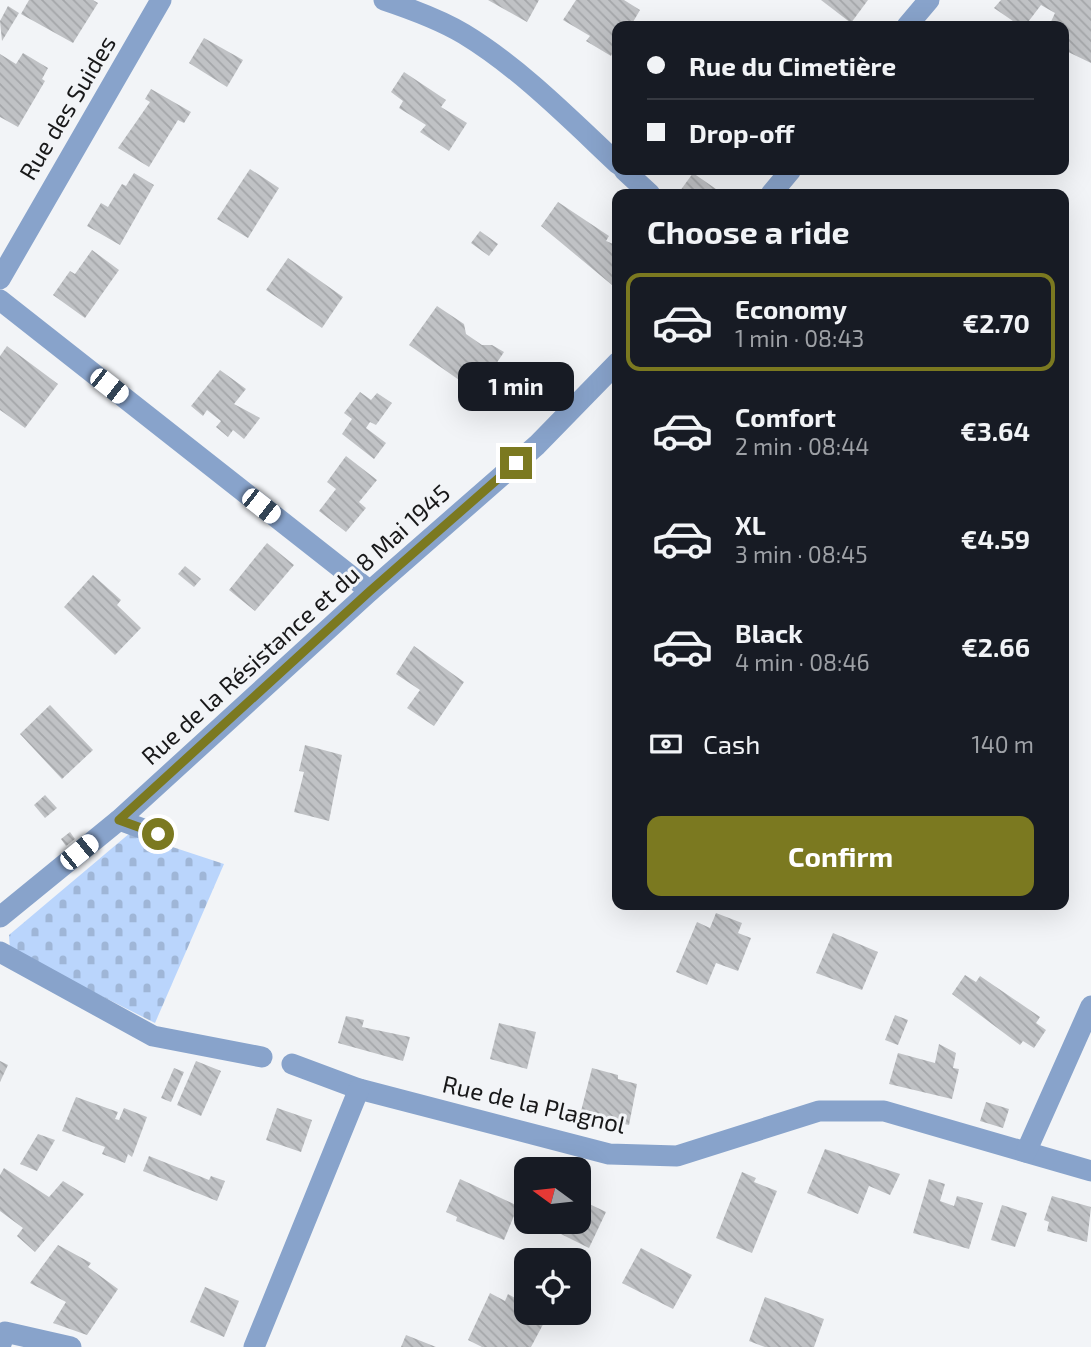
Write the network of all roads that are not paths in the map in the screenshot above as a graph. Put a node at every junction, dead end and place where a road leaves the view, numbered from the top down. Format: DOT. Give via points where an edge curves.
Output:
graph roads {
  1 [pos="162,0"];
  2 [pos="384,0"];
  3 [pos="929,0"];
  4 [pos="911,21"];
  5 [pos="612,158"];
  6 [pos="629,175"];
  7 [pos="787,175"];
  8 [pos="645,189"];
  9 [pos="775,189"];
  10 [pos="0,279"];
  11 [pos="0,300"];
  12 [pos="612,368"];
  13 [pos="370,591"];
  14 [pos="119,820"];
  15 [pos="158,834"];
  16 [pos="0,917"];
  17 [pos="0,952"];
  18 [pos="1091,1006"];
  19 [pos="261,1057"];
  20 [pos="292,1065"];
  21 [pos="359,1089"];
  22 [pos="1026,1152"];
  23 [pos="1091,1171"];
  24 [pos="3,1339"];
  25 [pos="71,1347"];
  26 [pos="254,1347"];
  1 -- 10 [label="street, Rue des Suides"];
  2 -- 5 [label="street" via="464,34"];
  3 -- 4 [label="street"];
  6 -- 8 [label="street"];
  7 -- 9 [label="street"];
  11 -- 13 [label="street"];
  12 -- 13 [label="street, Rue de la Résistance et du 8 Mai 1945" via="537,445"];
  13 -- 14 [label="street, Rue de la Résistance et du 8 Mai 1945"];
  14 -- 15 [label="street"];
  14 -- 16 [label="street, Rue de la Résistance et du 8 Mai 1945"];
  17 -- 19 [label="street" via="153,1037"];
  18 -- 22 [label="street"];
  20 -- 21 [label="street, Rue de la Plagnol"];
  21 -- 22 [label="street, Rue de la Plagnol" via="609,1154 677,1156 819,1111 884,1111"];
  21 -- 26 [label="street"];
  22 -- 23 [label="street, Rue de la Plagnol"];
  24 -- 25 [label="street"];
}
